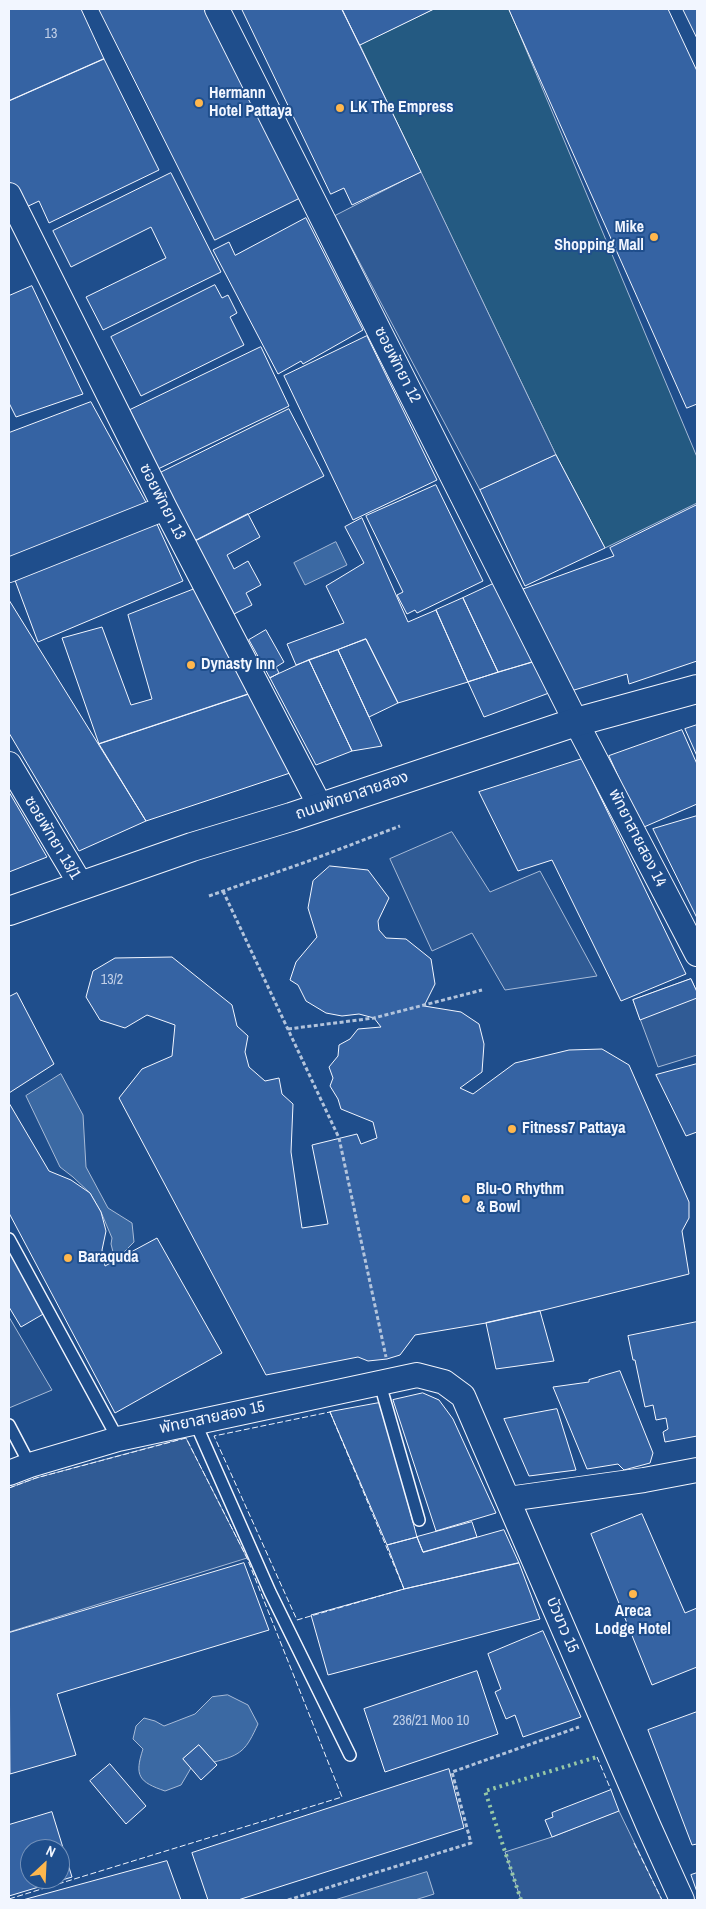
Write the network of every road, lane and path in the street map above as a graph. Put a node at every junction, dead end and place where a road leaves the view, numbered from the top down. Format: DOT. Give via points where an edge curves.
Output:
graph roads {
  1 [pos="217,9"];
  2 [pos="9,196"];
  3 [pos="165,508"];
  4 [pos="9,570"];
  5 [pos="697,688"];
  6 [pos="576,722"];
  7 [pos="9,764"];
  8 [pos="320,806"];
  9 [pos="400,826"];
  10 [pos="81,885"];
  11 [pos="223,891"];
  12 [pos="209,896"];
  13 [pos="9,911"];
  14 [pos="697,954"];
  15 [pos="482,990"];
  16 [pos="288,1029"];
  17 [pos="9,1239"];
  18 [pos="386,1359"];
  19 [pos="417,1375"];
  20 [pos="380,1384"];
  21 [pos="195,1422"];
  22 [pos="9,1425"];
  23 [pos="118,1439"];
  24 [pos="20,1469"];
  25 [pos="697,1470"];
  26 [pos="508,1499"];
  27 [pos="419,1520"];
  28 [pos="603,1719"];
  29 [pos="350,1755"];
  30 [pos="288,1900"];
  31 [pos="682,1900"];
  1 -- 6 [label="street, ซอยพัทยา 12"];
  2 -- 3 [label="street, ซอยพัทยา 13"];
  3 -- 4 [label="street"];
  3 -- 8 [label="street, ซอยพัทยา 13"];
  5 -- 6 [label="main road, ถนนพัทยาสายสอง"];
  6 -- 8 [label="main road, ถนนพัทยาสายสอง"];
  6 -- 14 [label="street, พัทยาสายสอง 14"];
  7 -- 10 [label="street, ซอยพัทยา 13/1"];
  8 -- 10 [label="main road, ถนนพัทยาสายสอง"];
  9 -- 11 [label="path"];
  10 -- 13 [label="main road, ถนนพัทยาสายสอง"];
  11 -- 12 [label="path"];
  11 -- 16 [label="path"];
  15 -- 16 [label="path" via="374,1018"];
  16 -- 18 [label="path" via="339,1138"];
  17 -- 23 [label="lane"];
  19 -- 20 [label="street, พัทยาสายสอง 15"];
  19 -- 26 [label="street, บัวขาว 15" via="444,1382 463,1396"];
  20 -- 21 [label="street, พัทยาสายสอง 15"];
  20 -- 27 [label="lane"];
  21 -- 23 [label="street, พัทยาสายสอง 15"];
  21 -- 29 [label="lane" via="270,1592"];
  22 -- 24 [label="lane"];
  23 -- 24 [label="street, พัทยาสายสอง 15"];
  25 -- 26 [label="street"];
  26 -- 28 [label="street, บัวขาว 15"];
  28 -- 30 [label="path" via="452,1772 471,1843"];
  28 -- 31 [label="street, บัวขาว 15"];
}
